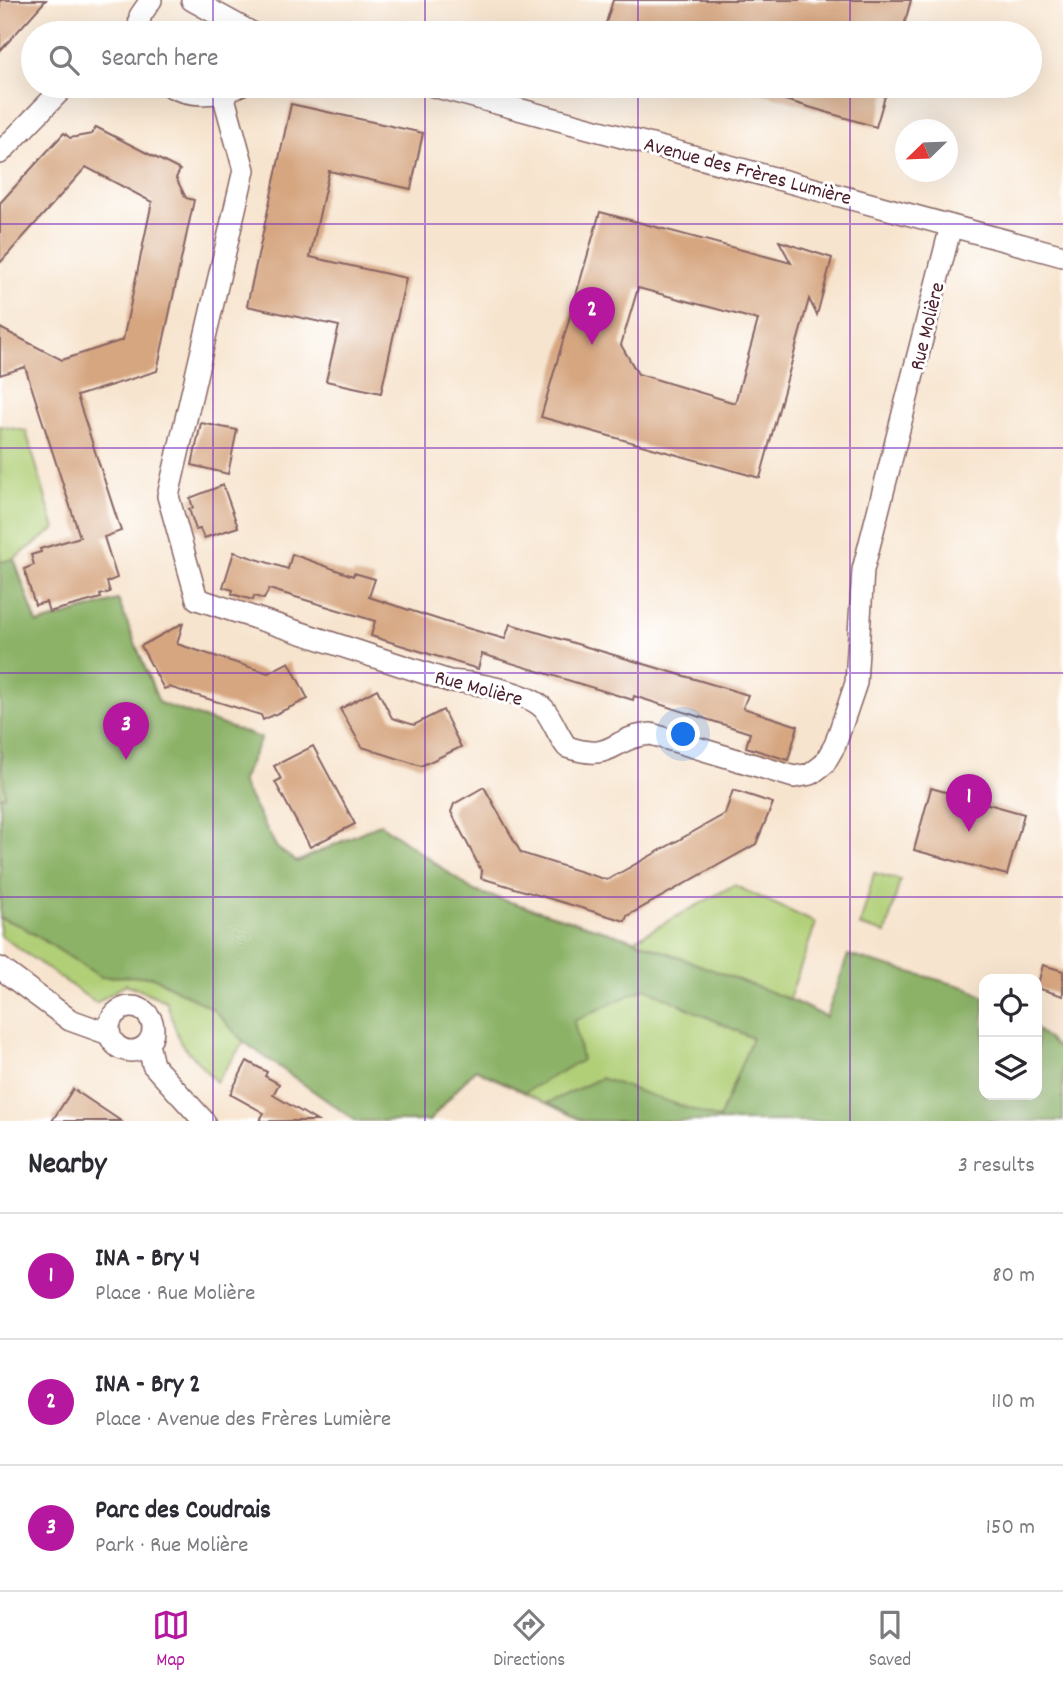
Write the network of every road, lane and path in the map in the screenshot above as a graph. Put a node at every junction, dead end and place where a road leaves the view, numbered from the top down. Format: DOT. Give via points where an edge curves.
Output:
graph roads {
  1 [pos="151,0"];
  2 [pos="192,0"];
  3 [pos="140,21"];
  4 [pos="230,21"];
  5 [pos="53,98"];
  6 [pos="232,98"];
  7 [pos="477,98"];
  8 [pos="0,153"];
  9 [pos="951,226"];
  10 [pos="1063,256"];
  11 [pos="0,968"];
  12 [pos="109,1034"];
  13 [pos="148,1044"];
  14 [pos="204,1121"];
  1 -- 3 [label="street"];
  2 -- 4 [label="street"];
  5 -- 8 [label="street"];
  6 -- 9 [label="street, Rue Molière" via="244,170 168,496 197,599 449,681 466,681 529,699 544,710 567,747 589,754 602,753 636,735 651,734 794,777 811,774 824,764 856,683 863,570"];
  7 -- 9 [label="street, Avenue des Frères Lumière"];
  9 -- 10 [label="street, Avenue des Frères Lumière"];
  11 -- 12 [label="street" via="70,1020"];
  12 -- 13 [label="street" via="122,1050 133,1052"];
  12 -- 13 [label="street" via="108,1024 116,1011 138,1007 151,1019"];
  13 -- 14 [label="street" via="153,1065"];
}
